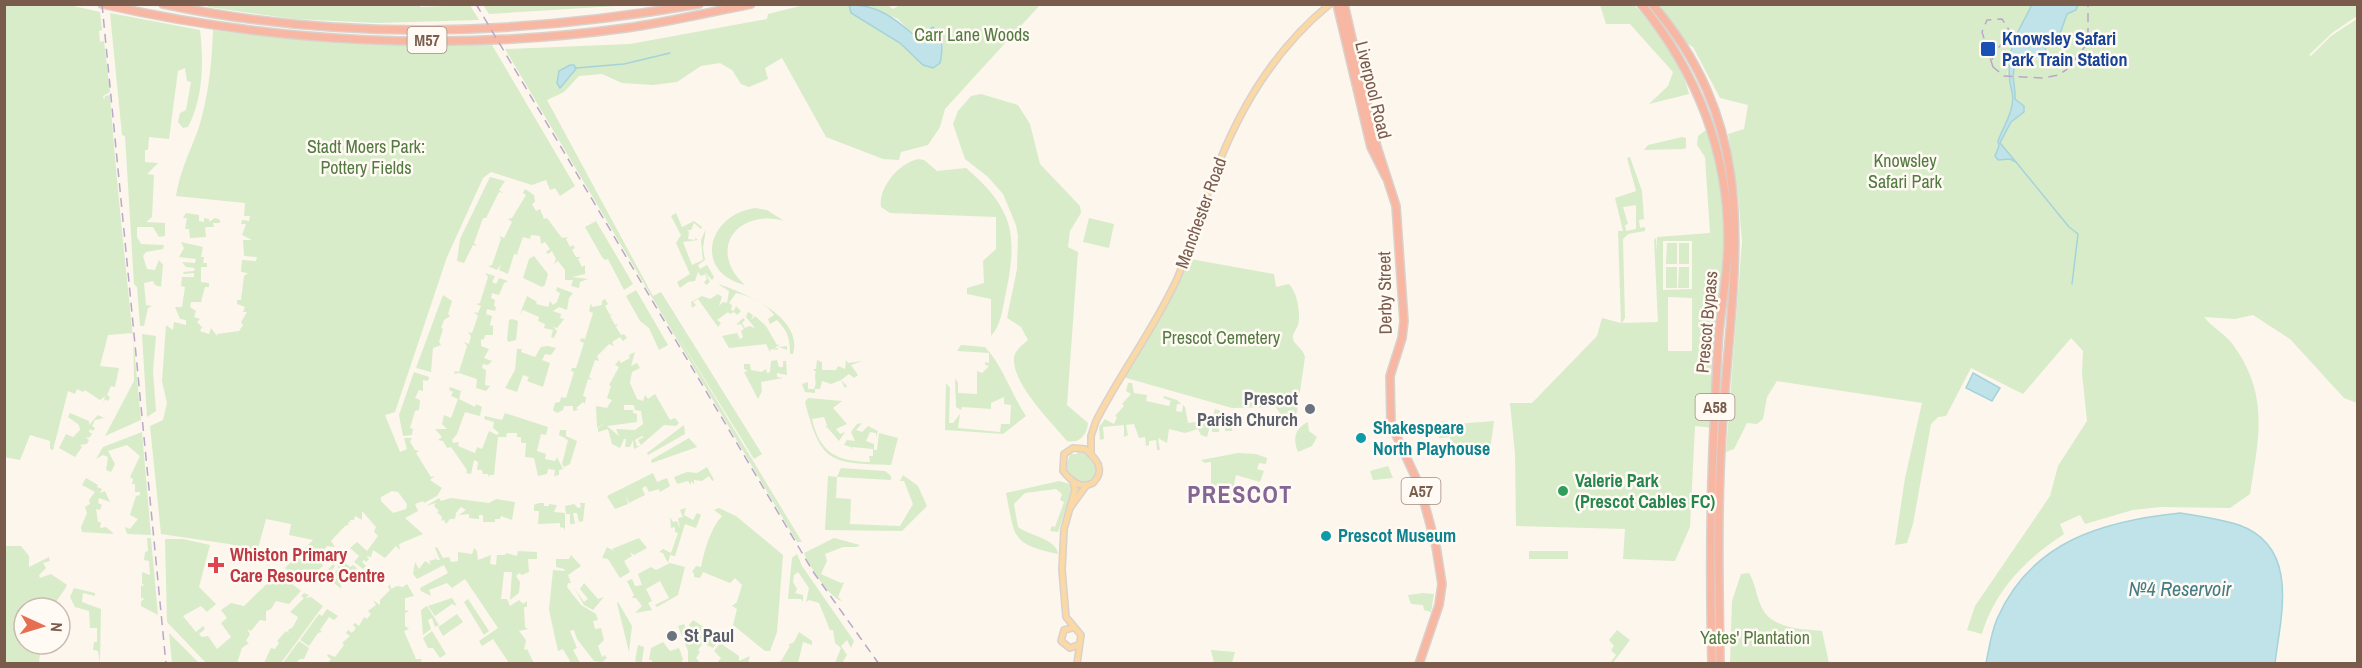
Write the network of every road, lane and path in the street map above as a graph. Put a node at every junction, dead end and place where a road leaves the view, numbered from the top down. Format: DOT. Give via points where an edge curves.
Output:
graph roads {
  1 [pos="102,4"];
  2 [pos="163,4"];
  3 [pos="699,4"];
  4 [pos="751,4"];
  5 [pos="1330,4"];
  6 [pos="1337,4"];
  7 [pos="1344,4"];
  8 [pos="1641,4"];
  9 [pos="1652,4"];
  10 [pos="1389,180"];
  11 [pos="1393,191"];
  12 [pos="1091,436"];
  13 [pos="1077,447"];
  14 [pos="1091,454"];
  15 [pos="1073,481"];
  16 [pos="1086,486"];
  17 [pos="1070,508"];
  18 [pos="1066,617"];
  19 [pos="1072,627"];
  20 [pos="1062,633"];
  21 [pos="1078,645"];
  22 [pos="1067,647"];
  23 [pos="1076,660"];
  24 [pos="1419,663"];
  25 [pos="1712,663"];
  26 [pos="1720,663"];
  1 -- 4 [label="highway, M57" via="191,24 259,33 362,40 469,41 626,28"];
  2 -- 3 [label="highway, M57" via="230,19 397,30 543,26"];
  5 -- 12 [label="main road, Manchester Road" via="1279,55 1241,115 1218,165 1177,277"];
  6 -- 10 [label="highway, Liverpool Road / A57" via="1371,147"];
  7 -- 10 [label="highway, Liverpool Road / A57" via="1377,147"];
  8 -- 25 [label="highway, Prescot Bypass / A58" via="1672,45 1695,87 1716,145 1726,201 1728,255 1712,463"];
  9 -- 26 [label="highway, Prescot Bypass / A58" via="1680,42 1712,103 1725,139 1733,189 1736,260 1719,507"];
  10 -- 11 [label="highway, Liverpool Road / A57"];
  11 -- 24 [label="highway, Derby Street / A57" via="1398,214 1404,321 1390,376 1391,424 1420,487 1435,540 1442,593"];
  12 -- 13 [label="main road, Manchester Road"];
  12 -- 14 [label="main road, Manchester Road"];
  13 -- 14 [label="main road"];
  13 -- 15 [label="main road" via="1066,452 1061,464"];
  14 -- 16 [label="main road" via="1100,472"];
  15 -- 16 [label="main road"];
  15 -- 17 [label="main road"];
  16 -- 17 [label="main road"];
  17 -- 18 [label="main road" via="1063,544"];
  18 -- 19 [label="main road"];
  18 -- 20 [label="main road"];
  19 -- 20 [label="main road"];
  19 -- 21 [label="main road" via="1081,635"];
  20 -- 22 [label="main road" via="1061,640"];
  21 -- 22 [label="main road"];
  21 -- 23 [label="main road"];
  22 -- 23 [label="main road"];
}
